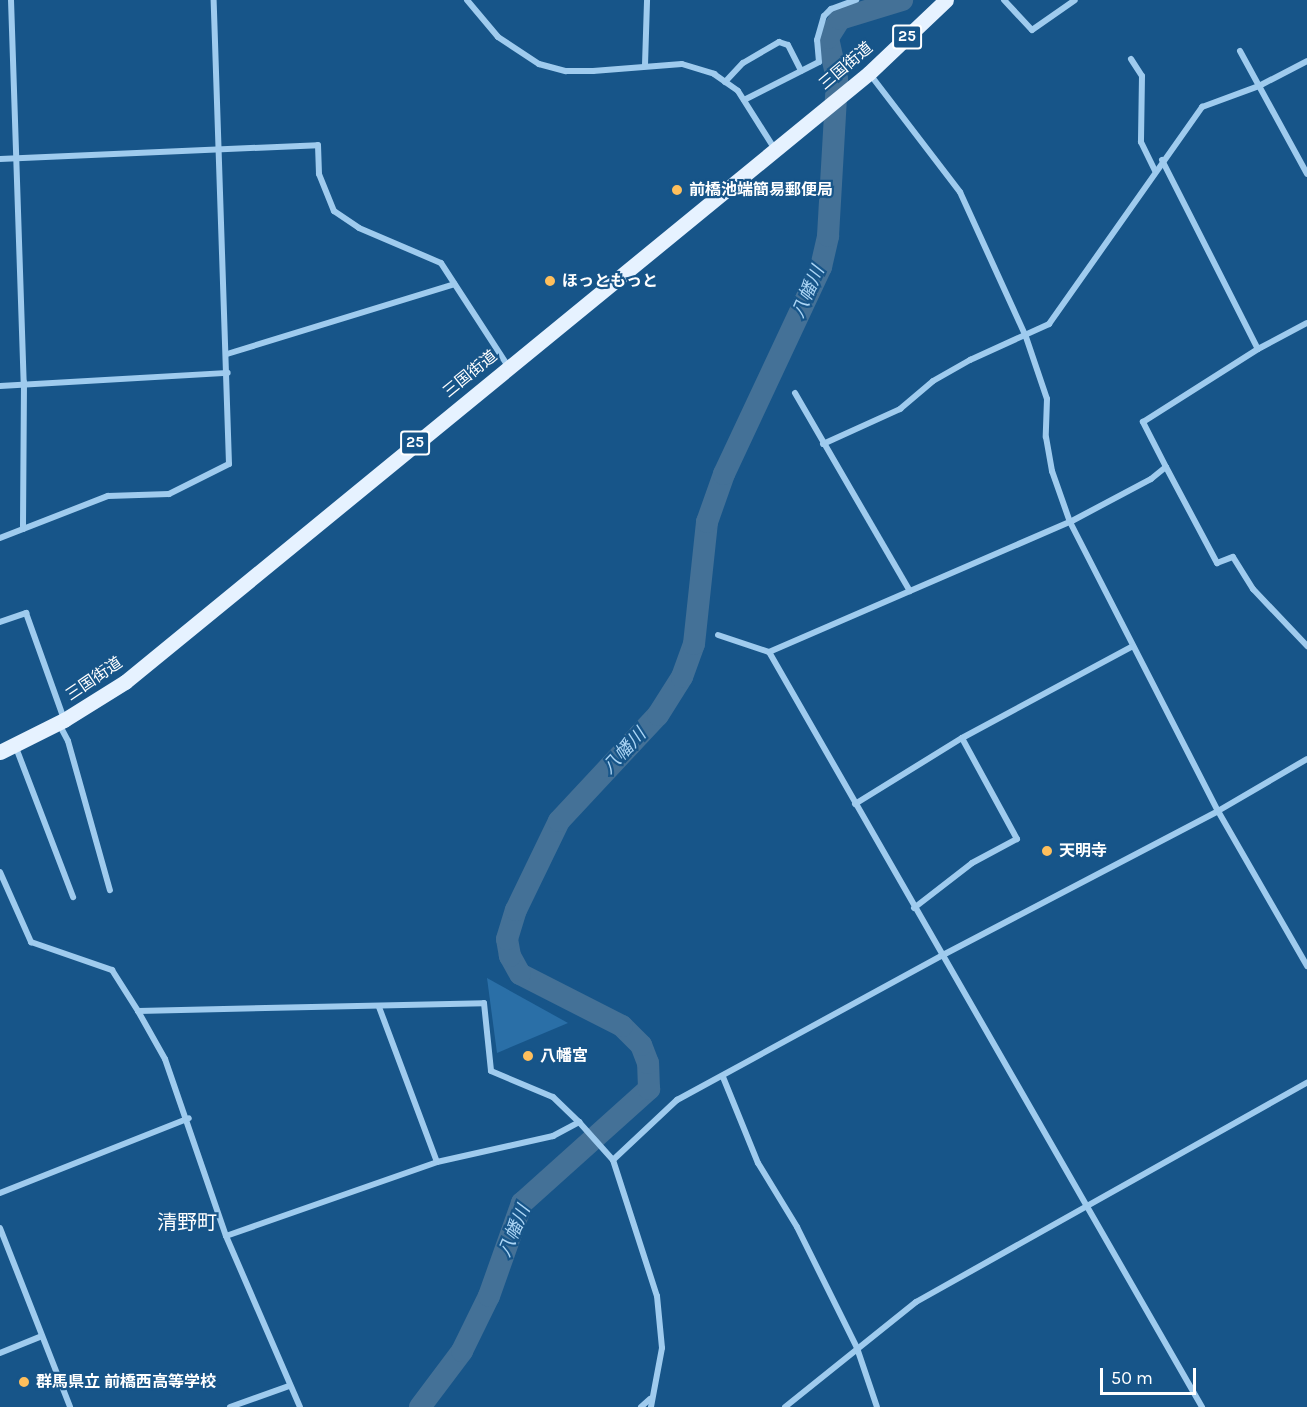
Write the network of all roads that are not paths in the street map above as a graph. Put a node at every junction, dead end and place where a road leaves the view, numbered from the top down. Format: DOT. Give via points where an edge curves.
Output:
graph roads {
  1 [pos="11,0"];
  2 [pos="214,0"];
  3 [pos="467,0"];
  4 [pos="647,0"];
  5 [pos="856,0"];
  6 [pos="946,0"];
  7 [pos="1004,0"];
  8 [pos="1076,0"];
  9 [pos="1240,51"];
  10 [pos="1131,59"];
  11 [pos="1307,61"];
  12 [pos="645,65"];
  13 [pos="801,71"];
  14 [pos="869,73"];
  15 [pos="725,82"];
  16 [pos="1259,86"];
  17 [pos="744,100"];
  18 [pos="774,148"];
  19 [pos="220,151"];
  20 [pos="15,156"];
  21 [pos="0,159"];
  22 [pos="1162,160"];
  23 [pos="1155,171"];
  24 [pos="1307,174"];
  25 [pos="454,284"];
  26 [pos="1307,323"];
  27 [pos="1026,337"];
  28 [pos="1258,349"];
  29 [pos="227,354"];
  30 [pos="508,366"];
  31 [pos="228,373"];
  32 [pos="24,382"];
  33 [pos="0,386"];
  34 [pos="795,393"];
  35 [pos="823,444"];
  36 [pos="1166,467"];
  37 [pos="1070,522"];
  38 [pos="23,529"];
  39 [pos="0,538"];
  40 [pos="910,591"];
  41 [pos="0,622"];
  42 [pos="718,635"];
  43 [pos="1133,646"];
  44 [pos="1307,646"];
  45 [pos="769,652"];
  46 [pos="61,721"];
  47 [pos="962,738"];
  48 [pos="15,745"];
  49 [pos="0,752"];
  50 [pos="1307,759"];
  51 [pos="855,804"];
  52 [pos="1218,811"];
  53 [pos="0,872"];
  54 [pos="111,890"];
  55 [pos="73,897"];
  56 [pos="914,908"];
  57 [pos="941,956"];
  58 [pos="1307,966"];
  59 [pos="379,1007"];
  60 [pos="138,1011"];
  61 [pos="723,1077"];
  62 [pos="1307,1083"];
  63 [pos="189,1118"];
  64 [pos="579,1122"];
  65 [pos="613,1160"];
  66 [pos="437,1162"];
  67 [pos="0,1193"];
  68 [pos="1087,1207"];
  69 [pos="0,1228"];
  70 [pos="226,1236"];
  71 [pos="42,1336"];
  72 [pos="857,1348"];
  73 [pos="0,1353"];
  74 [pos="289,1386"];
  75 [pos="650,1399"];
  76 [pos="70,1407"];
  77 [pos="230,1407"];
  78 [pos="300,1407"];
  79 [pos="641,1407"];
  80 [pos="651,1407"];
  81 [pos="784,1407"];
  82 [pos="877,1407"];
  83 [pos="1202,1407"];
  1 -- 20 [label="street"];
  2 -- 19 [label="street"];
  3 -- 12 [label="street" via="498,37 539,64 593,71"];
  4 -- 12 [label="street" via="643,21"];
  5 -- 13 [label="street" via="831,9 824,16 817,40 819,62"];
  6 -- 14 [label="main road, 三国街道 / 25"];
  7 -- 8 [label="street" via="1032,30"];
  9 -- 16 [label="street"];
  10 -- 23 [label="street" via="1142,76 1141,142"];
  11 -- 16 [label="street"];
  12 -- 15 [label="street" via="682,64"];
  13 -- 15 [label="street" via="788,45 779,42 743,63"];
  13 -- 17 [label="street"];
  14 -- 18 [label="main road, 三国街道 / 25"];
  14 -- 27 [label="street" via="960,192"];
  15 -- 17 [label="street"];
  16 -- 22 [label="street" via="1202,107"];
  16 -- 24 [label="street"];
  17 -- 18 [label="street"];
  18 -- 30 [label="main road, 三国街道 / 25"];
  19 -- 20 [label="street"];
  19 -- 25 [label="street" via="318,145 319,174 334,211 359,228 441,263"];
  19 -- 29 [label="street"];
  20 -- 21 [label="street"];
  20 -- 32 [label="street"];
  22 -- 23 [label="street"];
  22 -- 28 [label="street"];
  23 -- 27 [label="street" via="1049,324"];
  25 -- 29 [label="street"];
  25 -- 30 [label="street"];
  26 -- 28 [label="street"];
  27 -- 35 [label="street" via="970,360 933,381 900,409"];
  27 -- 37 [label="street" via="1047,399 1050,459"];
  28 -- 36 [label="street" via="1143,422"];
  29 -- 31 [label="street"];
  30 -- 46 [label="main road, 三国街道 / 25" via="125,682"];
  31 -- 32 [label="street"];
  31 -- 38 [label="street" via="229,464 169,494 108,496"];
  32 -- 33 [label="street"];
  32 -- 38 [label="street"];
  34 -- 35 [label="street"];
  35 -- 40 [label="street"];
  36 -- 37 [label="street"];
  36 -- 44 [label="street" via="1217,563 1233,557 1253,589"];
  37 -- 40 [label="street"];
  37 -- 43 [label="street"];
  38 -- 39 [label="street"];
  40 -- 45 [label="street"];
  41 -- 46 [label="street" via="26,613"];
  42 -- 45 [label="street"];
  43 -- 47 [label="street"];
  43 -- 52 [label="street"];
  45 -- 51 [label="street"];
  46 -- 48 [label="main road, 三国街道 / 25"];
  46 -- 54 [label="street"];
  47 -- 51 [label="street"];
  47 -- 56 [label="street" via="1017,839 972,863"];
  48 -- 49 [label="main road, 三国街道 / 25"];
  48 -- 55 [label="street"];
  50 -- 52 [label="street"];
  51 -- 56 [label="street"];
  52 -- 57 [label="street"];
  52 -- 58 [label="street"];
  53 -- 60 [label="street" via="31,942 112,970"];
  56 -- 57 [label="street"];
  57 -- 61 [label="street"];
  57 -- 68 [label="street"];
  59 -- 60 [label="street"];
  59 -- 64 [label="street" via="484,1003 490,1071 553,1097"];
  59 -- 66 [label="street"];
  60 -- 63 [label="street" via="165,1059"];
  61 -- 65 [label="street" via="677,1100"];
  61 -- 72 [label="street" via="758,1164 797,1227"];
  62 -- 68 [label="street"];
  63 -- 67 [label="street"];
  63 -- 70 [label="street"];
  64 -- 65 [label="street" via="599,1149"];
  64 -- 66 [label="street" via="553,1136"];
  65 -- 75 [label="street" via="657,1296 662,1348"];
  66 -- 70 [label="street"];
  68 -- 72 [label="street" via="916,1302"];
  68 -- 83 [label="street"];
  69 -- 71 [label="street"];
  70 -- 74 [label="street"];
  71 -- 73 [label="street"];
  71 -- 76 [label="street"];
  72 -- 81 [label="street"];
  72 -- 82 [label="street"];
  74 -- 77 [label="street"];
  74 -- 78 [label="street"];
  75 -- 79 [label="street"];
  75 -- 80 [label="street"];
}
